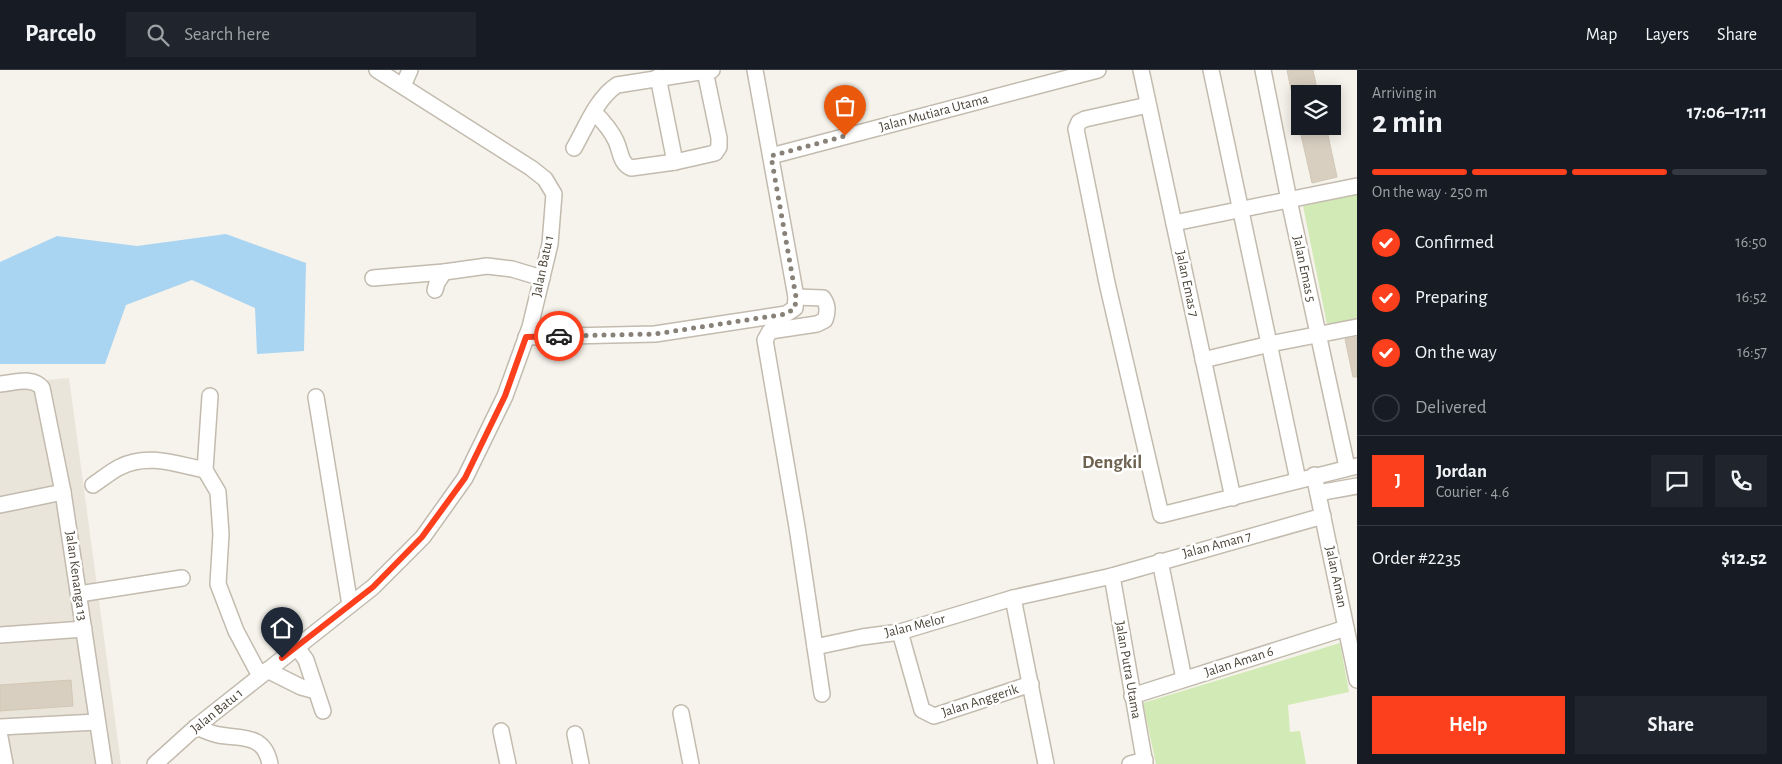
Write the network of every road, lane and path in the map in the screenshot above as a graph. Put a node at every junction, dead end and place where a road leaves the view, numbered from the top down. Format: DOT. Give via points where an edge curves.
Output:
graph roads {
  1 [pos="377,70"];
  2 [pos="410,70"];
  3 [pos="755,70"];
  4 [pos="1098,70"];
  5 [pos="1140,70"];
  6 [pos="1210,70"];
  7 [pos="1263,70"];
  8 [pos="708,71"];
  9 [pos="658,77"];
  10 [pos="402,86"];
  11 [pos="1148,105"];
  12 [pos="594,112"];
  13 [pos="574,148"];
  14 [pos="771,156"];
  15 [pos="675,162"];
  16 [pos="1357,186"];
  17 [pos="1289,200"];
  18 [pos="1240,210"];
  19 [pos="1174,223"];
  20 [pos="444,272"];
  21 [pos="374,278"];
  22 [pos="542,278"];
  23 [pos="434,290"];
  24 [pos="796,297"];
  25 [pos="1357,327"];
  26 [pos="1318,335"];
  27 [pos="526,337"];
  28 [pos="1270,344"];
  29 [pos="1203,360"];
  30 [pos="0,384"];
  31 [pos="210,396"];
  32 [pos="316,397"];
  33 [pos="1352,466"];
  34 [pos="204,470"];
  35 [pos="1314,475"];
  36 [pos="1298,480"];
  37 [pos="93,485"];
  38 [pos="1357,486"];
  39 [pos="63,492"];
  40 [pos="1318,493"];
  41 [pos="1233,498"];
  42 [pos="0,505"];
  43 [pos="1323,516"];
  44 [pos="1160,561"];
  45 [pos="1112,576"];
  46 [pos="182,578"];
  47 [pos="79,594"];
  48 [pos="1013,598"];
  49 [pos="350,605"];
  50 [pos="1346,628"];
  51 [pos="84,629"];
  52 [pos="900,632"];
  53 [pos="0,635"];
  54 [pos="297,647"];
  55 [pos="815,647"];
  56 [pos="264,673"];
  57 [pos="1184,679"];
  58 [pos="1357,680"];
  59 [pos="1031,684"];
  60 [pos="316,691"];
  61 [pos="822,694"];
  62 [pos="1132,696"];
  63 [pos="323,711"];
  64 [pos="681,714"];
  65 [pos="97,722"];
  66 [pos="0,727"];
  67 [pos="196,727"];
  68 [pos="501,732"];
  69 [pos="575,734"];
  70 [pos="0,737"];
  71 [pos="1140,763"];
  72 [pos="4,764"];
  73 [pos="104,764"];
  74 [pos="155,764"];
  75 [pos="270,764"];
  76 [pos="508,764"];
  77 [pos="581,764"];
  78 [pos="691,764"];
  79 [pos="1046,764"];
  1 -- 10 [label="street, Jalan Batu 1"];
  2 -- 10 [label="street"];
  3 -- 14 [label="street"];
  4 -- 14 [label="street, Jalan Mutiara Utama"];
  5 -- 11 [label="street, Jalan Emas 7"];
  6 -- 18 [label="street"];
  7 -- 17 [label="street, Jalan Emas 5"];
  8 -- 9 [label="street"];
  8 -- 15 [label="street" via="719,147 715,153"];
  9 -- 12 [label="street" via="617,85 608,90"];
  9 -- 15 [label="street"];
  10 -- 22 [label="street, Jalan Batu 1" via="545,179 554,194 550,244"];
  11 -- 19 [label="street, Jalan Emas 7"];
  11 -- 41 [label="street" via="1085,119 1076,129 1107,283 1161,515"];
  12 -- 13 [label="street"];
  12 -- 15 [label="street" via="616,141 625,165 632,168"];
  14 -- 24 [label="street"];
  16 -- 17 [label="street"];
  17 -- 18 [label="street"];
  17 -- 26 [label="street, Jalan Emas 5"];
  18 -- 19 [label="street"];
  18 -- 28 [label="street"];
  19 -- 29 [label="street, Jalan Emas 7"];
  20 -- 21 [label="street"];
  20 -- 22 [label="street" via="487,266"];
  20 -- 23 [label="street"];
  22 -- 27 [label="street, Jalan Batu 1"];
  24 -- 27 [label="street" via="795,308 786,314 655,334"];
  24 -- 55 [label="street" via="823,298 827,303 826,320 770,331 765,340"];
  25 -- 26 [label="street"];
  26 -- 28 [label="street"];
  26 -- 33 [label="street, Jalan Emas 5"];
  27 -- 49 [label="street, Jalan Batu 1" via="505,396 465,478 422,537 373,587"];
  28 -- 29 [label="street"];
  28 -- 36 [label="street"];
  29 -- 41 [label="street, Jalan Emas 7"];
  30 -- 39 [label="street, Jalan Kenanga 13" via="32,380 42,388"];
  31 -- 34 [label="street"];
  32 -- 49 [label="street"];
  33 -- 35 [label="street"];
  34 -- 37 [label="street" via="146,460 120,467"];
  34 -- 56 [label="street" via="218,492 221,534 218,584 236,631"];
  35 -- 36 [label="street"];
  35 -- 40 [label="street, Jalan Aman"];
  36 -- 41 [label="street"];
  38 -- 40 [label="street"];
  39 -- 42 [label="street"];
  39 -- 47 [label="street, Jalan Kenanga 13"];
  40 -- 43 [label="street, Jalan Aman"];
  43 -- 44 [label="street, Jalan Aman 7"];
  43 -- 50 [label="street, Jalan Aman"];
  44 -- 45 [label="street, Jalan Aman 7"];
  44 -- 57 [label="street"];
  45 -- 48 [label="street, Jalan Melor"];
  45 -- 62 [label="street, Jalan Putra Utama"];
  46 -- 47 [label="street"];
  47 -- 51 [label="street, Jalan Kenanga 13"];
  48 -- 52 [label="street, Jalan Melor"];
  48 -- 59 [label="street"];
  49 -- 54 [label="street, Jalan Batu 1"];
  50 -- 57 [label="street, Jalan Aman 6"];
  50 -- 58 [label="street, Jalan Aman"];
  51 -- 53 [label="street"];
  51 -- 65 [label="street, Jalan Kenanga 13"];
  52 -- 55 [label="street, Jalan Melor"];
  52 -- 59 [label="street, Jalan Anggerik" via="922,710 934,716"];
  54 -- 56 [label="street, Jalan Batu 1"];
  54 -- 60 [label="street" via="306,660"];
  55 -- 61 [label="street"];
  56 -- 60 [label="street"];
  56 -- 67 [label="street, Jalan Batu 1"];
  57 -- 62 [label="street, Jalan Aman 6"];
  59 -- 79 [label="street"];
  60 -- 63 [label="street"];
  62 -- 71 [label="street, Jalan Putra Utama"];
  64 -- 78 [label="street"];
  65 -- 66 [label="street"];
  65 -- 73 [label="street, Jalan Kenanga 13"];
  67 -- 74 [label="street, Jalan Batu 1"];
  67 -- 75 [label="street" via="217,735 255,741 263,746"];
  68 -- 76 [label="street"];
  69 -- 77 [label="street"];
  70 -- 72 [label="street"];
}
